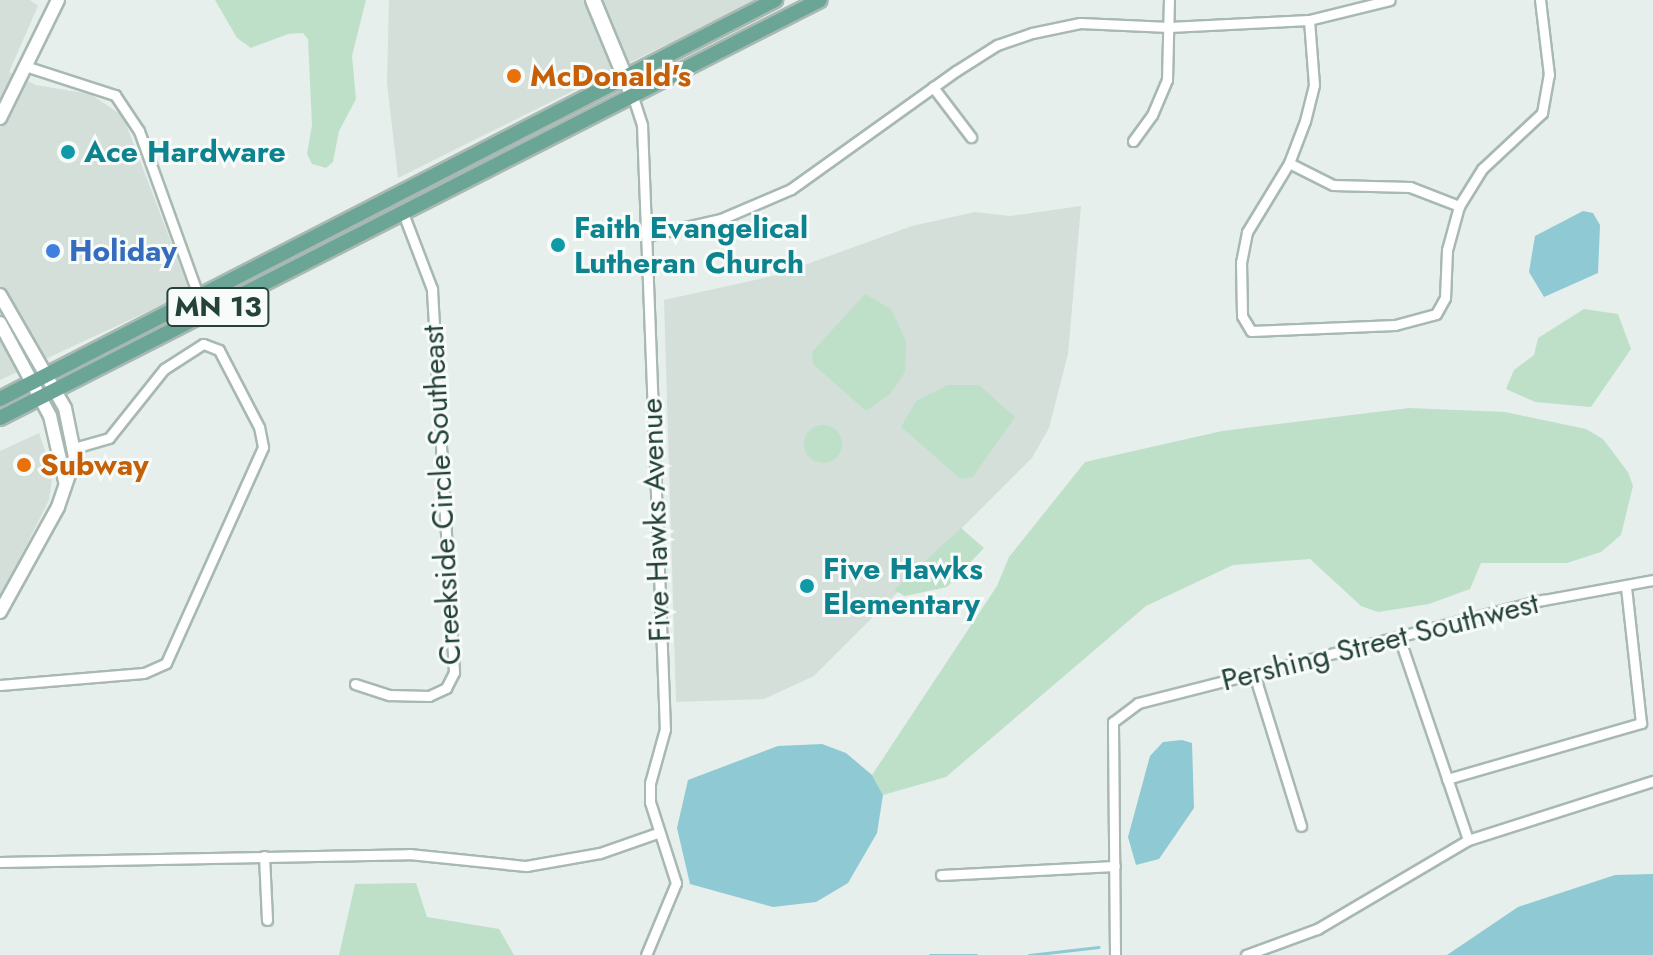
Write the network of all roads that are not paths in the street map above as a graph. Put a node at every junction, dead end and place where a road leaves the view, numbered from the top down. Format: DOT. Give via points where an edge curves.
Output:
graph roads {
  1 [pos="58,0"];
  2 [pos="593,0"];
  3 [pos="775,0"];
  4 [pos="820,0"];
  5 [pos="1169,0"];
  6 [pos="1390,0"];
  7 [pos="1540,0"];
  8 [pos="1309,20"];
  9 [pos="1169,27"];
  10 [pos="25,66"];
  11 [pos="625,76"];
  12 [pos="933,87"];
  13 [pos="632,94"];
  14 [pos="0,118"];
  15 [pos="971,137"];
  16 [pos="1133,141"];
  17 [pos="1289,163"];
  18 [pos="1459,206"];
  19 [pos="403,213"];
  20 [pos="646,236"];
  21 [pos="0,295"];
  22 [pos="199,298"];
  23 [pos="0,323"];
  24 [pos="40,379"];
  25 [pos="48,394"];
  26 [pos="0,399"];
  27 [pos="0,418"];
  28 [pos="75,448"];
  29 [pos="65,481"];
  30 [pos="1653,580"];
  31 [pos="1626,588"];
  32 [pos="0,612"];
  33 [pos="1399,637"];
  34 [pos="1254,674"];
  35 [pos="355,684"];
  36 [pos="0,685"];
  37 [pos="1447,779"];
  38 [pos="1653,781"];
  39 [pos="1301,826"];
  40 [pos="657,833"];
  41 [pos="1468,840"];
  42 [pos="264,856"];
  43 [pos="0,862"];
  44 [pos="1115,866"];
  45 [pos="941,875"];
  46 [pos="267,920"];
  47 [pos="646,955"];
  48 [pos="1115,955"];
  49 [pos="1246,955"];
  1 -- 10 [label="street"];
  2 -- 11 [label="main road, Five Hawks Avenue"];
  3 -- 11 [label="main road, MN 13"];
  4 -- 13 [label="main road, MN 13"];
  5 -- 9 [label="street"];
  6 -- 8 [label="street"];
  7 -- 18 [label="street" via="1549,75 1542,113 1482,169"];
  8 -- 9 [label="street"];
  8 -- 17 [label="street" via="1314,85"];
  9 -- 12 [label="street" via="1080,23 1032,33 997,45"];
  9 -- 16 [label="street" via="1167,80"];
  10 -- 14 [label="street"];
  10 -- 22 [label="street" via="115,95 139,131"];
  11 -- 13 [label="main road, Five Hawks Avenue"];
  11 -- 22 [label="main road, MN 13"];
  12 -- 15 [label="street"];
  12 -- 20 [label="street" via="791,189 721,219"];
  13 -- 19 [label="main road, MN 13"];
  13 -- 20 [label="street, Five Hawks Avenue" via="642,125"];
  17 -- 18 [label="street" via="1333,185 1410,187"];
  17 -- 18 [label="street" via="1247,232 1239,282 1242,316 1251,331 1395,325 1436,314 1445,298 1447,250"];
  19 -- 25 [label="main road, MN 13"];
  19 -- 35 [label="street, Creekside Circle Southeast" via="432,289 454,672 446,688 429,696 389,695"];
  20 -- 40 [label="street, Five Hawks Avenue" via="665,729 650,783"];
  21 -- 24 [label="street"];
  22 -- 24 [label="main road, MN 13"];
  23 -- 24 [label="street"];
  24 -- 25 [label="street"];
  24 -- 26 [label="main road, MN 13"];
  25 -- 27 [label="main road, MN 13"];
  25 -- 28 [label="street" via="70,419"];
  25 -- 29 [label="street"];
  28 -- 29 [label="street" via="73,470"];
  28 -- 36 [label="street" via="109,438 164,369 203,344 219,350 259,427 263,447 166,663 144,673"];
  29 -- 32 [label="street" via="58,507"];
  30 -- 31 [label="street, Pershing Street Southwest"];
  31 -- 33 [label="street, Pershing Street Southwest" via="1543,600"];
  31 -- 37 [label="street" via="1641,723"];
  33 -- 34 [label="street, Pershing Street Southwest"];
  33 -- 37 [label="street"];
  34 -- 39 [label="street"];
  34 -- 44 [label="street, Pershing Street Southwest" via="1138,703 1113,722"];
  37 -- 41 [label="street"];
  38 -- 41 [label="street"];
  40 -- 42 [label="street" via="589,856 526,866 452,854"];
  40 -- 47 [label="street, Five Hawks Avenue" via="676,883"];
  41 -- 49 [label="street" via="1317,929"];
  42 -- 43 [label="street"];
  42 -- 46 [label="street"];
  44 -- 45 [label="street"];
  44 -- 48 [label="street"];
}
